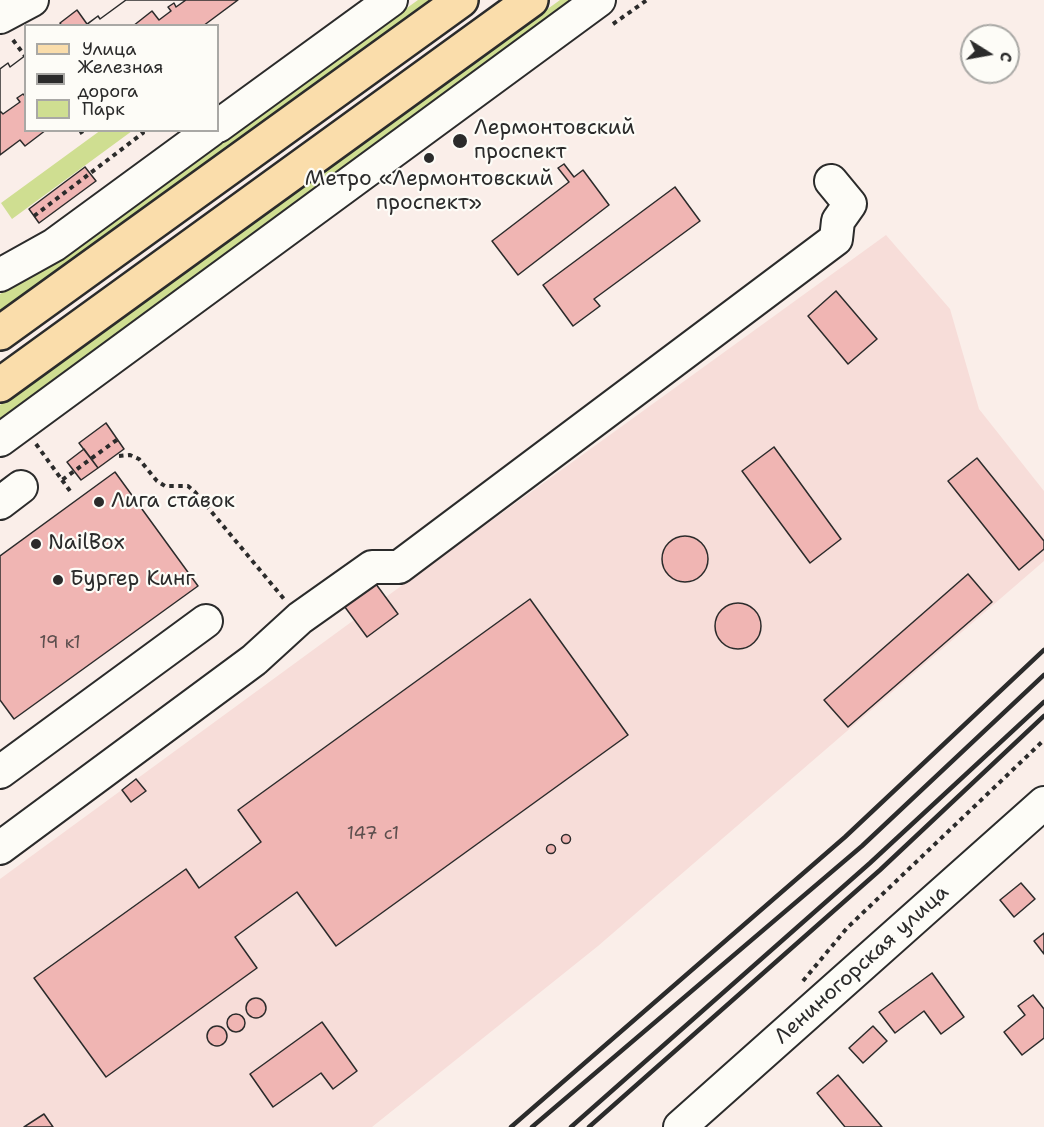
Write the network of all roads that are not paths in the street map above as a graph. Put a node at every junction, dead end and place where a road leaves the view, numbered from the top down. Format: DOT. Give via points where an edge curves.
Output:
graph roads {
  1 [pos="32,0"];
  2 [pos="391,0"];
  3 [pos="461,0"];
  4 [pos="531,0"];
  5 [pos="599,0"];
  6 [pos="0,17"];
  7 [pos="219,125"];
  8 [pos="208,132"];
  9 [pos="831,181"];
  10 [pos="0,274"];
  11 [pos="0,333"];
  12 [pos="0,385"];
  13 [pos="0,440"];
  14 [pos="206,621"];
  15 [pos="0,772"];
  16 [pos="1044,803"];
  17 [pos="0,848"];
  18 [pos="680,1127"];
  1 -- 6 [label="street"];
  2 -- 7 [label="street"];
  3 -- 11 [label="main road"];
  4 -- 12 [label="main road"];
  5 -- 13 [label="street"];
  8 -- 10 [label="street" via="54,244"];
  9 -- 17 [label="street" via="850,204 838,221 836,239 773,302 399,567 372,567 300,618 254,660"];
  14 -- 15 [label="street"];
  16 -- 18 [label="street, Лениногорская улица"];
}
